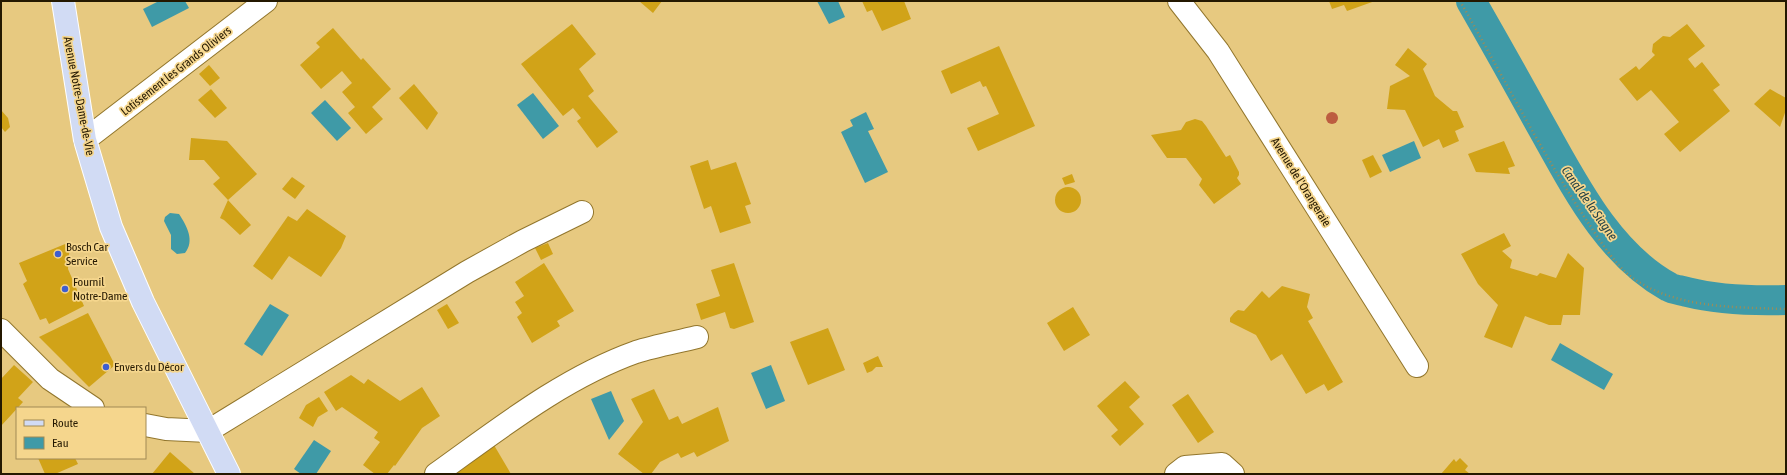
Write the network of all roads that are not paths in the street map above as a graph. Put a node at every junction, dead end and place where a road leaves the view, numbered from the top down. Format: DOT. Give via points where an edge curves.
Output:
graph roads {
  1 [pos="63,1"];
  2 [pos="266,1"];
  3 [pos="1179,1"];
  4 [pos="85,140"];
  5 [pos="582,212"];
  6 [pos="1,330"];
  7 [pos="697,337"];
  8 [pos="1418,366"];
  9 [pos="91,407"];
  10 [pos="146,425"];
  11 [pos="208,431"];
  12 [pos="229,474"];
  13 [pos="436,474"];
  14 [pos="1176,474"];
  15 [pos="1233,474"];
  1 -- 4 [label="main road, Avenue Notre-Dame-de-Vie"];
  2 -- 4 [label="street, Lotissement les Grands Oliviers"];
  3 -- 8 [label="street, Avenue de l'Orangeraie" via="1218,51"];
  4 -- 11 [label="main road, Avenue Notre-Dame-de-Vie" via="111,227 143,302"];
  5 -- 11 [label="street" via="467,272"];
  6 -- 9 [label="street" via="50,380"];
  7 -- 13 [label="street" via="635,353 588,373 534,406"];
  10 -- 11 [label="street"];
  11 -- 12 [label="main road, Avenue Notre-Dame-de-Vie"];
  14 -- 15 [label="street" via="1185,467 1222,464"];
}
